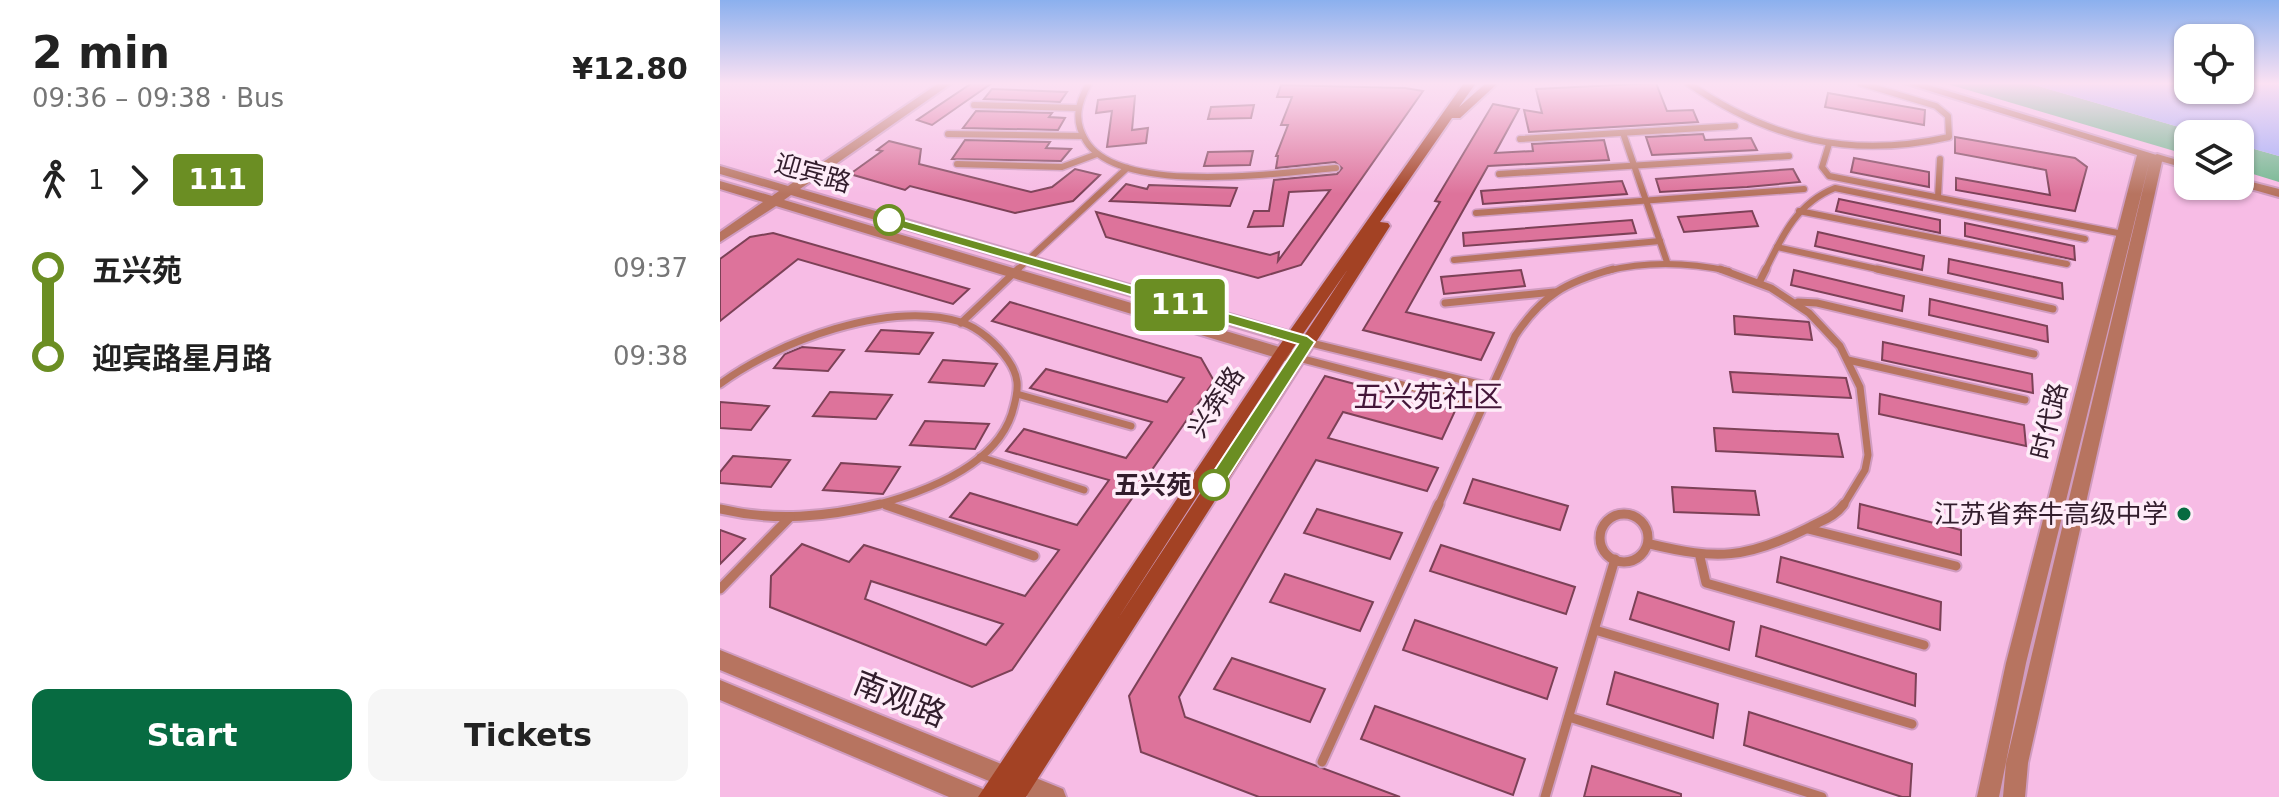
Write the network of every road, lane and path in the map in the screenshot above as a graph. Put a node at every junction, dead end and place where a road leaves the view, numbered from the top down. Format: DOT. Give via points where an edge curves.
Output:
graph roads {
  1 [pos="880,120"];
  2 [pos="889,120"];
  3 [pos="1078,120"];
  4 [pos="1448,120"];
  5 [pos="1754,120"];
  6 [pos="1948,120"];
  7 [pos="2034,120"];
  8 [pos="1735,126"];
  9 [pos="1623,133"];
  10 [pos="948,134"];
  11 [pos="1083,136"];
  12 [pos="1520,139"];
  13 [pos="1829,144"];
  14 [pos="1097,154"];
  15 [pos="2150,155"];
  16 [pos="1789,156"];
  17 [pos="1940,159"];
  18 [pos="2174,162"];
  19 [pos="957,164"];
  20 [pos="1634,166"];
  21 [pos="1127,168"];
  22 [pos="1336,168"];
  23 [pos="720,170"];
  24 [pos="1499,174"];
  25 [pos="720,185"];
  26 [pos="2254,186"];
  27 [pos="1804,189"];
  28 [pos="2279,193"];
  29 [pos="775,194"];
  30 [pos="1938,197"];
  31 [pos="1646,200"];
  32 [pos="1799,211"];
  33 [pos="1476,213"];
  34 [pos="720,227"];
  35 [pos="2123,234"];
  36 [pos="720,238"];
  37 [pos="2085,239"];
  38 [pos="1660,241"];
  39 [pos="1777,247"];
  40 [pos="1454,260"];
  41 [pos="1029,261"];
  42 [pos="1667,262"];
  43 [pos="2067,264"];
  44 [pos="1015,274"];
  45 [pos="1760,281"];
  46 [pos="1558,291"];
  47 [pos="1797,302"];
  48 [pos="1445,303"];
  49 [pos="2053,309"];
  50 [pos="961,323"];
  51 [pos="1295,348"];
  52 [pos="2034,354"];
  53 [pos="1848,360"];
  54 [pos="720,384"];
  55 [pos="1491,387"];
  56 [pos="1017,394"];
  57 [pos="2025,400"];
  58 [pos="1483,406"];
  59 [pos="1131,426"];
  60 [pos="980,457"];
  61 [pos="1084,490"];
  62 [pos="886,505"];
  63 [pos="720,509"];
  64 [pos="790,517"];
  65 [pos="1808,529"];
  66 [pos="1650,544"];
  67 [pos="1034,556"];
  68 [pos="1700,557"];
  69 [pos="1615,559"];
  70 [pos="1956,566"];
  71 [pos="720,589"];
  72 [pos="1595,630"];
  73 [pos="1924,645"];
  74 [pos="720,660"];
  75 [pos="720,690"];
  76 [pos="1569,717"];
  77 [pos="1912,724"];
  78 [pos="1322,762"];
  79 [pos="1013,785"];
  80 [pos="975,797"];
  81 [pos="989,797"];
  82 [pos="1055,797"];
  83 [pos="1545,797"];
  84 [pos="1822,797"];
  85 [pos="1988,797"];
  86 [pos="2014,797"];
  1 -- 29 [label="street"];
  2 -- 29 [label="street"];
  3 -- 11 [label="lane"];
  4 -- 51 [label="main road, 兴奔路"];
  5 -- 13 [label="lane"];
  6 -- 13 [label="lane" via="1949,137 1921,145 1885,149"];
  7 -- 15 [label="street"];
  8 -- 9 [label="lane"];
  9 -- 12 [label="lane"];
  9 -- 20 [label="lane"];
  10 -- 11 [label="lane"];
  11 -- 14 [label="lane"];
  13 -- 30 [label="lane" via="1822,167 1829,176"];
  14 -- 19 [label="lane" via="1062,167"];
  14 -- 21 [label="lane"];
  15 -- 18 [label="street"];
  15 -- 35 [label="street, 时代路"];
  15 -- 86 [label="street, 时代路" via="2017,763"];
  16 -- 20 [label="lane"];
  17 -- 30 [label="lane"];
  20 -- 24 [label="lane"];
  20 -- 31 [label="lane"];
  21 -- 22 [label="lane" via="1169,176"];
  21 -- 41 [label="lane"];
  23 -- 29 [label="street, 迎宾路"];
  25 -- 29 [label="street, 迎宾路"];
  26 -- 28 [label="street"];
  27 -- 31 [label="lane"];
  29 -- 34 [label="street"];
  29 -- 36 [label="street"];
  29 -- 41 [label="street, 迎宾路"];
  29 -- 44 [label="street, 迎宾路"];
  30 -- 35 [label="lane"];
  31 -- 33 [label="lane"];
  31 -- 38 [label="lane"];
  32 -- 37 [label="lane" via="1817,192 1835,188"];
  32 -- 39 [label="lane"];
  32 -- 43 [label="lane"];
  35 -- 85 [label="street, 时代路" via="2016,663"];
  38 -- 40 [label="lane"];
  38 -- 42 [label="lane"];
  39 -- 45 [label="lane"];
  39 -- 49 [label="lane"];
  41 -- 44 [label="lane"];
  41 -- 51 [label="street, 迎宾路"];
  42 -- 45 [label="lane" via="1706,265"];
  42 -- 46 [label="lane" via="1614,266"];
  44 -- 50 [label="lane"];
  44 -- 51 [label="street, 迎宾路"];
  45 -- 47 [label="lane"];
  46 -- 48 [label="lane"];
  46 -- 55 [label="lane" via="1536,306 1515,336"];
  47 -- 52 [label="lane"];
  47 -- 53 [label="lane" via="1834,336"];
  50 -- 54 [label="lane" via="922,318 867,323 752,361"];
  50 -- 56 [label="lane" via="1004,351 1019,385"];
  51 -- 55 [label="lane"];
  51 -- 58 [label="lane"];
  51 -- 79 [label="main road, 兴奔路"];
  53 -- 57 [label="lane"];
  53 -- 65 [label="lane" via="1859,379 1867,422 1867,465 1839,511"];
  55 -- 58 [label="lane"];
  56 -- 59 [label="lane"];
  56 -- 60 [label="lane" via="1012,418"];
  58 -- 78 [label="lane"];
  60 -- 61 [label="lane"];
  60 -- 62 [label="lane" via="949,479"];
  62 -- 64 [label="lane"];
  62 -- 67 [label="lane"];
  63 -- 64 [label="lane" via="739,517"];
  64 -- 71 [label="lane"];
  65 -- 68 [label="lane" via="1760,552"];
  65 -- 70 [label="lane"];
  66 -- 68 [label="lane"];
  66 -- 69 [label="lane" via="1633,560"];
  66 -- 69 [label="lane" via="1647,530 1636,519 1612,517 1601,526 1598,540"];
  68 -- 73 [label="lane" via="1706,583"];
  69 -- 72 [label="lane"];
  72 -- 76 [label="lane"];
  72 -- 77 [label="lane"];
  74 -- 79 [label="street, 南观路"];
  75 -- 80 [label="street"];
  76 -- 83 [label="lane"];
  76 -- 84 [label="lane"];
  79 -- 81 [label="main road, 兴奔路"];
  79 -- 82 [label="street, 南观路"];
}
